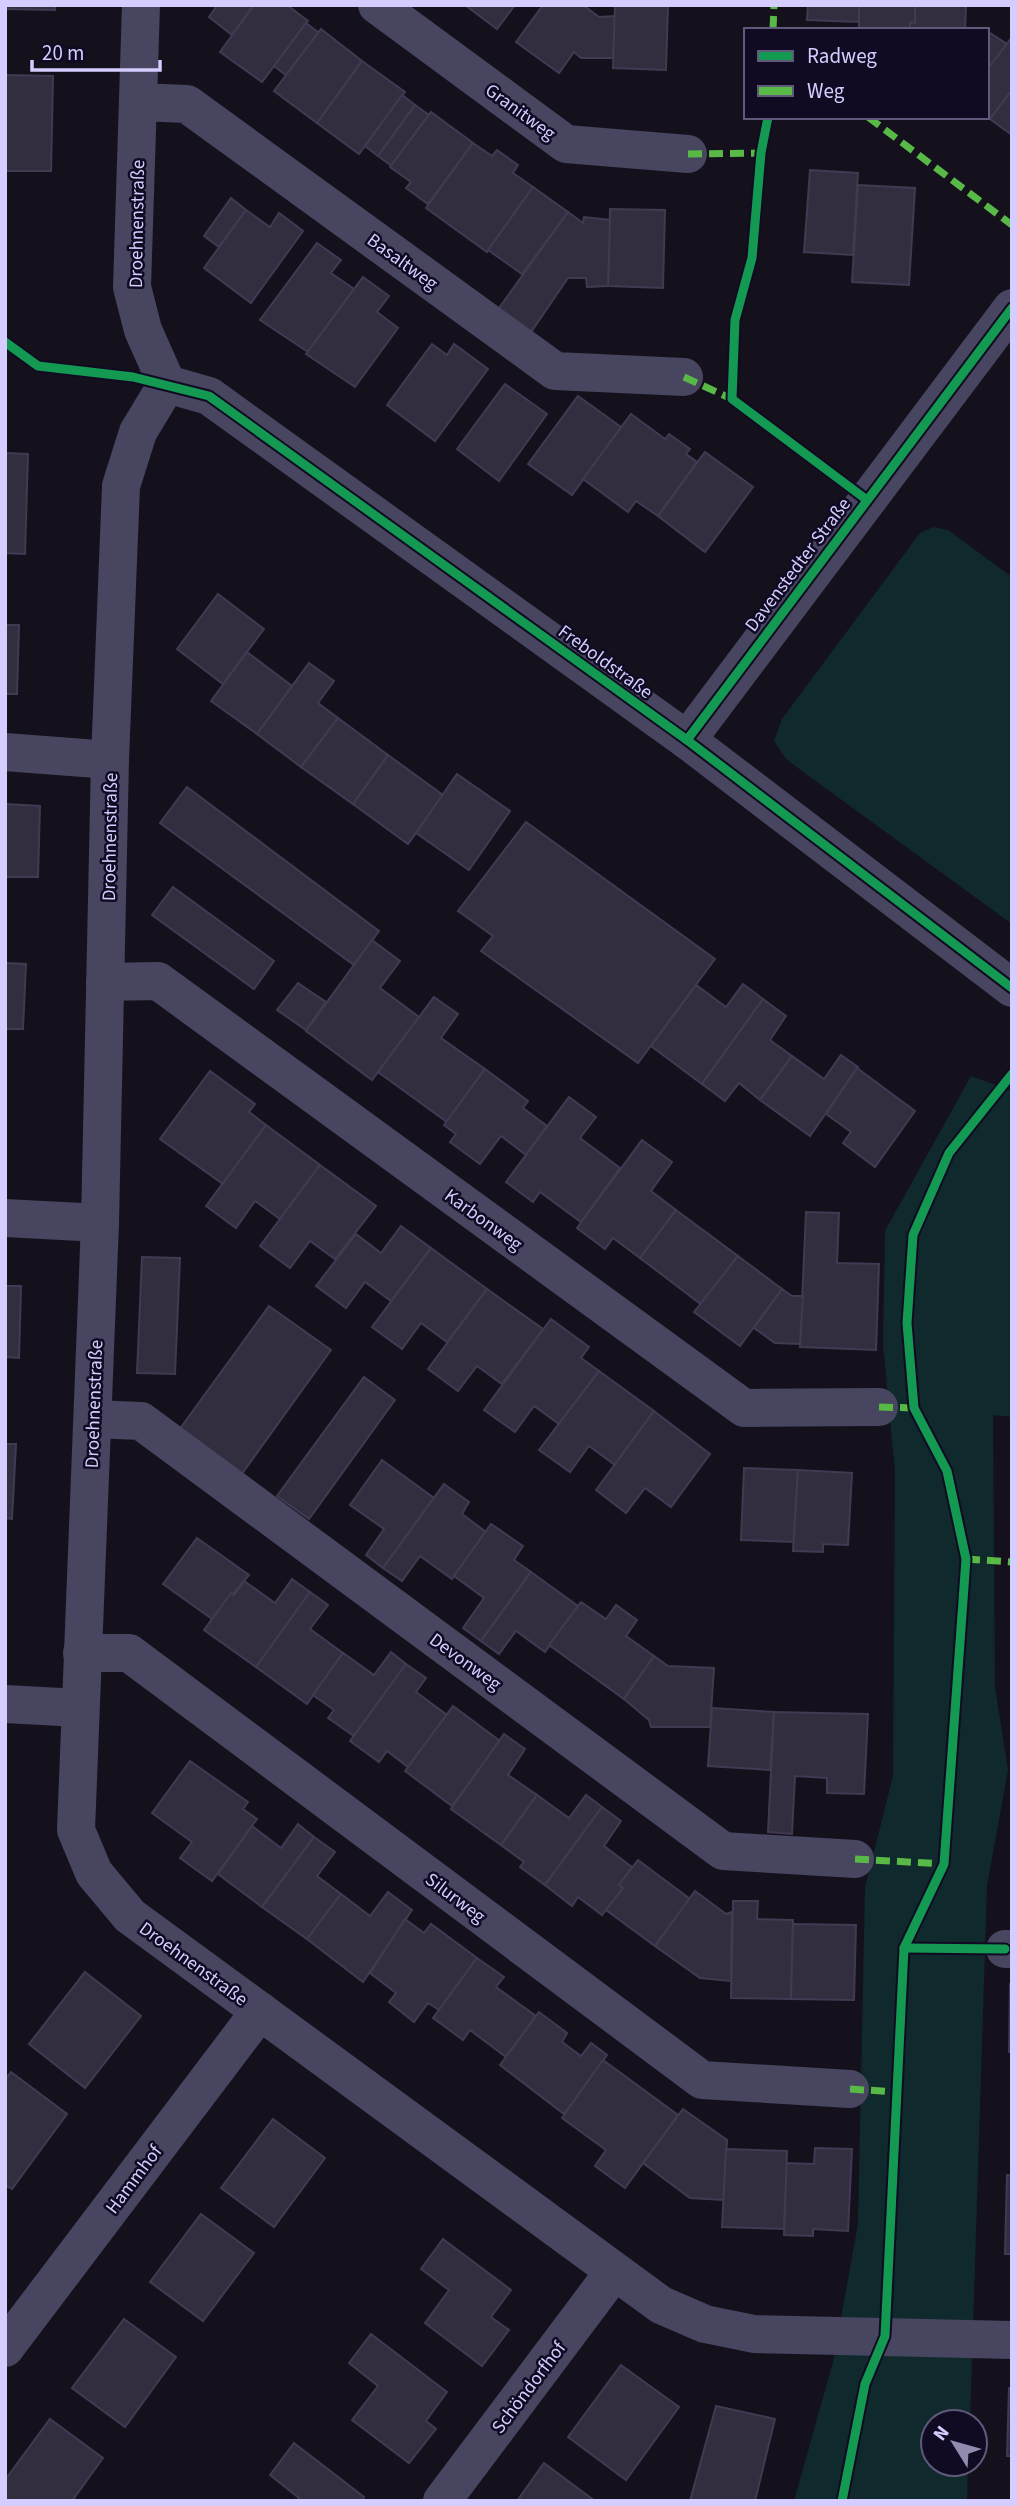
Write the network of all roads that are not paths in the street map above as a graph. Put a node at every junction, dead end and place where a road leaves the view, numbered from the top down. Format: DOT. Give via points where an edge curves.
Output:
graph roads {
  1 [pos="141,5"];
  2 [pos="377,5"];
  3 [pos="138,102"];
  4 [pos="688,154"];
  5 [pos="1012,308"];
  6 [pos="684,377"];
  7 [pos="167,384"];
  8 [pos="687,740"];
  9 [pos="5,752"];
  10 [pos="110,760"];
  11 [pos="105,982"];
  12 [pos="1012,988"];
  13 [pos="5,1218"];
  14 [pos="100,1223"];
  15 [pos="879,1407"];
  16 [pos="93,1419"];
  17 [pos="82,1653"];
  18 [pos="5,1704"];
  19 [pos="80,1708"];
  20 [pos="855,1859"];
  21 [pos="260,2011"];
  22 [pos="850,2089"];
  23 [pos="613,2273"];
  24 [pos="1012,2340"];
  25 [pos="5,2348"];
  26 [pos="442,2501"];
  1 -- 3 [label="street, Droehnenstraße"];
  2 -- 4 [label="street, Granitweg" via="566,144"];
  3 -- 6 [label="street, Basaltweg" via="187,104 555,371"];
  3 -- 7 [label="street, Droehnenstraße" via="132,287 143,330"];
  5 -- 8 [label="street, Davenstedter Straße"];
  7 -- 8 [label="street, Freboldstraße" via="209,396"];
  7 -- 10 [label="street, Droehnenstraße" via="138,432 121,486"];
  8 -- 12 [label="street, Freboldstraße"];
  9 -- 10 [label="street"];
  10 -- 11 [label="street, Droehnenstraße"];
  11 -- 14 [label="street, Droehnenstraße"];
  11 -- 15 [label="street, Karbonweg" via="158,981 744,1408"];
  13 -- 14 [label="street"];
  14 -- 16 [label="street, Droehnenstraße"];
  16 -- 17 [label="street, Droehnenstraße"];
  16 -- 20 [label="street, Devonweg" via="141,1421 723,1851"];
  17 -- 19 [label="street, Droehnenstraße"];
  17 -- 22 [label="street, Silurweg" via="129,1653 702,2080"];
  18 -- 19 [label="street"];
  19 -- 21 [label="street, Droehnenstraße" via="76,1830 94,1873 130,1916"];
  21 -- 23 [label="street, Droehnenstraße"];
  21 -- 25 [label="street, Hammhof"];
  23 -- 24 [label="street, Droehnenstraße" via="661,2305 705,2324 754,2334"];
  23 -- 26 [label="street, Schöndorfhof"];
}
